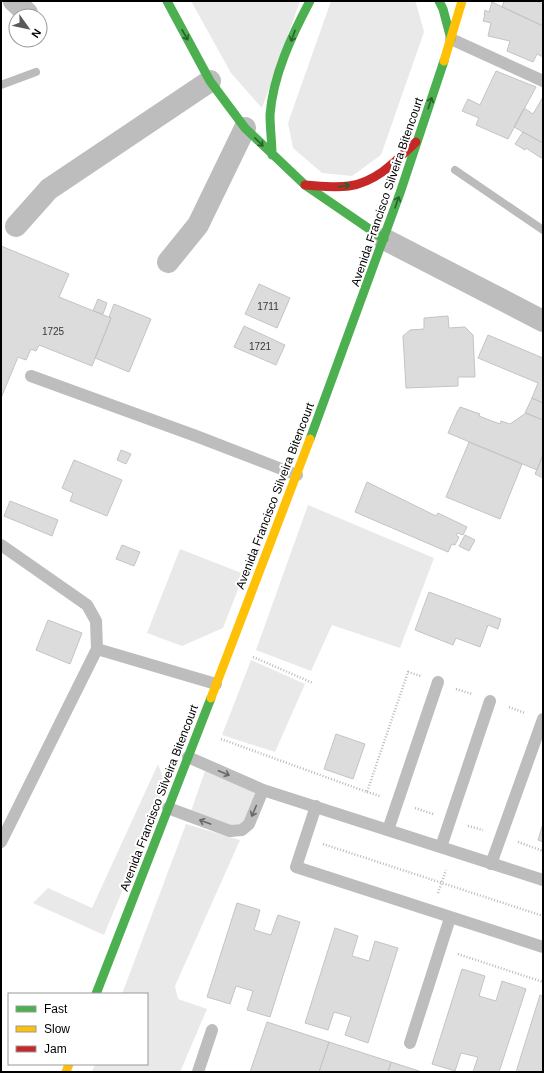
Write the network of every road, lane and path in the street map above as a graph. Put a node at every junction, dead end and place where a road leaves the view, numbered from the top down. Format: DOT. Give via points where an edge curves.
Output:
graph roads {
  1 [pos="166,1"];
  2 [pos="310,1"];
  3 [pos="439,1"];
  4 [pos="462,1"];
  5 [pos="452,39"];
  6 [pos="210,81"];
  7 [pos="543,81"];
  8 [pos="245,128"];
  9 [pos="418,140"];
  10 [pos="272,155"];
  11 [pos="305,185"];
  12 [pos="16,226"];
  13 [pos="384,239"];
  14 [pos="168,262"];
  15 [pos="543,321"];
  16 [pos="31,376"];
  17 [pos="297,475"];
  18 [pos="1,546"];
  19 [pos="230,647"];
  20 [pos="97,649"];
  21 [pos="438,682"];
  22 [pos="313,683"];
  23 [pos="216,684"];
  24 [pos="490,701"];
  25 [pos="543,719"];
  26 [pos="198,730"];
  27 [pos="188,757"];
  28 [pos="263,790"];
  29 [pos="316,806"];
  30 [pos="168,808"];
  31 [pos="388,830"];
  32 [pos="305,838"];
  33 [pos="1,842"];
  34 [pos="442,847"];
  35 [pos="491,864"];
  36 [pos="543,880"];
  37 [pos="543,916"];
  38 [pos="450,918"];
  39 [pos="543,947"];
  40 [pos="96,993"];
  41 [pos="212,1030"];
  42 [pos="410,1044"];
  43 [pos="198,1072"];
  1 -- 6 [label="main road, one-way"];
  2 -- 10 [label="main road, one-way" via="299,21 277,81 271,110"];
  3 -- 5 [label="main road"];
  4 -- 5 [label="main road, Avenida Francisco Silveira Bitencourt"];
  5 -- 7 [label="lane"];
  9 -- 5 [label="main road, Avenida Francisco Silveira Bitencourt, one-way"];
  6 -- 8 [label="main road"];
  6 -- 12 [label="street" via="49,189"];
  8 -- 10 [label="main road, one-way"];
  8 -- 14 [label="street" via="198,225"];
  11 -- 9 [label="main road, one-way" via="338,187 364,182 390,167"];
  13 -- 9 [label="main road, Avenida Francisco Silveira Bitencourt, one-way"];
  10 -- 11 [label="main road"];
  11 -- 13 [label="main road"];
  13 -- 15 [label="street"];
  13 -- 17 [label="main road, Avenida Francisco Silveira Bitencourt"];
  16 -- 17 [label="lane"];
  17 -- 19 [label="main road, Avenida Francisco Silveira Bitencourt"];
  18 -- 20 [label="lane" via="87,606 96,621"];
  19 -- 22 [label="path"];
  19 -- 23 [label="main road, Avenida Francisco Silveira Bitencourt"];
  20 -- 23 [label="lane"];
  20 -- 33 [label="lane"];
  21 -- 24 [label="path"];
  21 -- 26 [label="path" via="408,672 367,792"];
  21 -- 31 [label="lane"];
  23 -- 26 [label="main road, Avenida Francisco Silveira Bitencourt"];
  24 -- 25 [label="path"];
  24 -- 34 [label="lane"];
  25 -- 35 [label="lane"];
  26 -- 27 [label="main road, Avenida Francisco Silveira Bitencourt"];
  27 -- 28 [label="lane, one-way"];
  27 -- 30 [label="main road, Avenida Francisco Silveira Bitencourt"];
  28 -- 29 [label="lane"];
  28 -- 30 [label="lane, one-way" via="248,824 242,830 230,831"];
  29 -- 31 [label="lane"];
  29 -- 32 [label="lane"];
  30 -- 40 [label="main road, Avenida Francisco Silveira Bitencourt"];
  31 -- 34 [label="lane"];
  32 -- 37 [label="path"];
  32 -- 38 [label="lane" via="296,867"];
  34 -- 35 [label="lane"];
  35 -- 36 [label="lane"];
  38 -- 39 [label="lane"];
  38 -- 42 [label="lane"];
  41 -- 43 [label="lane"];
}
